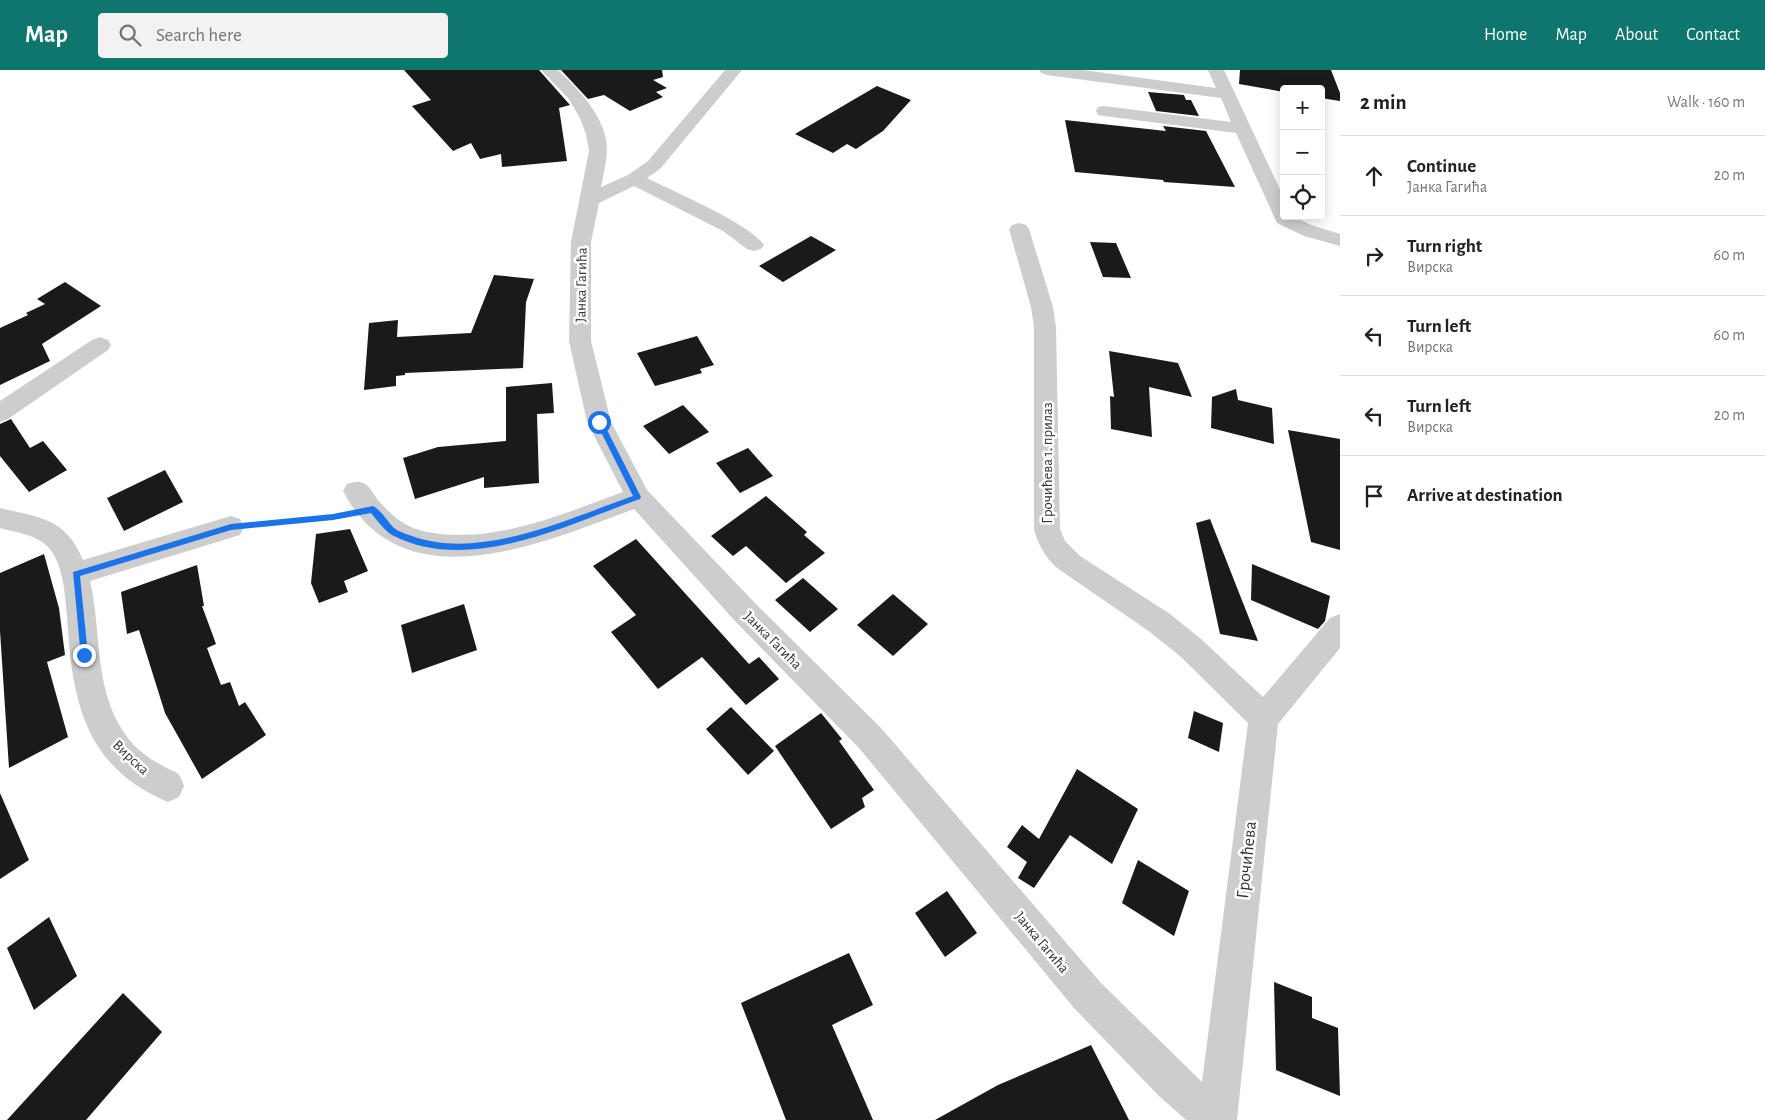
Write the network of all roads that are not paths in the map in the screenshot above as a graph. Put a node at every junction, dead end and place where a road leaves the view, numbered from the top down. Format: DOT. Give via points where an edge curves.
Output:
graph roads {
  1 [pos="549,70"];
  2 [pos="734,70"];
  3 [pos="1048,70"];
  4 [pos="1216,70"];
  5 [pos="1227,94"];
  6 [pos="1104,111"];
  7 [pos="1243,129"];
  8 [pos="634,179"];
  9 [pos="590,200"];
  10 [pos="1019,229"];
  11 [pos="1340,240"];
  12 [pos="754,245"];
  13 [pos="100,345"];
  14 [pos="0,413"];
  15 [pos="638,497"];
  16 [pos="364,500"];
  17 [pos="0,518"];
  18 [pos="231,527"];
  19 [pos="76,574"];
  20 [pos="1340,627"];
  21 [pos="1264,718"];
  22 [pos="168,786"];
  23 [pos="1216,1120"];
  1 -- 9 [label="street, Јанка Гагића" via="575,96 595,134 598,151"];
  2 -- 8 [label="street" via="654,165"];
  3 -- 5 [label="street"];
  4 -- 5 [label="street"];
  5 -- 7 [label="street"];
  6 -- 7 [label="street"];
  7 -- 11 [label="street" via="1284,219 1313,234"];
  8 -- 9 [label="street"];
  8 -- 12 [label="street" via="730,227"];
  9 -- 15 [label="street, Јанка Гагића" via="581,242 580,341 599,422"];
  10 -- 21 [label="street, Грочићева 1. прилаз" via="1045,327 1047,529 1051,544 1071,564 1160,623 1191,648"];
  13 -- 14 [label="street"];
  15 -- 16 [label="street" via="500,543 460,547 430,545 393,531"];
  15 -- 23 [label="street, Јанка Гагића" via="745,612 870,738 1087,995 1173,1082"];
  17 -- 19 [label="street, Вирска" via="45,531 63,547"];
  18 -- 19 [label="street"];
  19 -- 22 [label="street, Вирска" via="84,655 96,714 115,747 143,773"];
  20 -- 21 [label="street, Грочићева"];
  21 -- 23 [label="street, Грочићева"];
}
